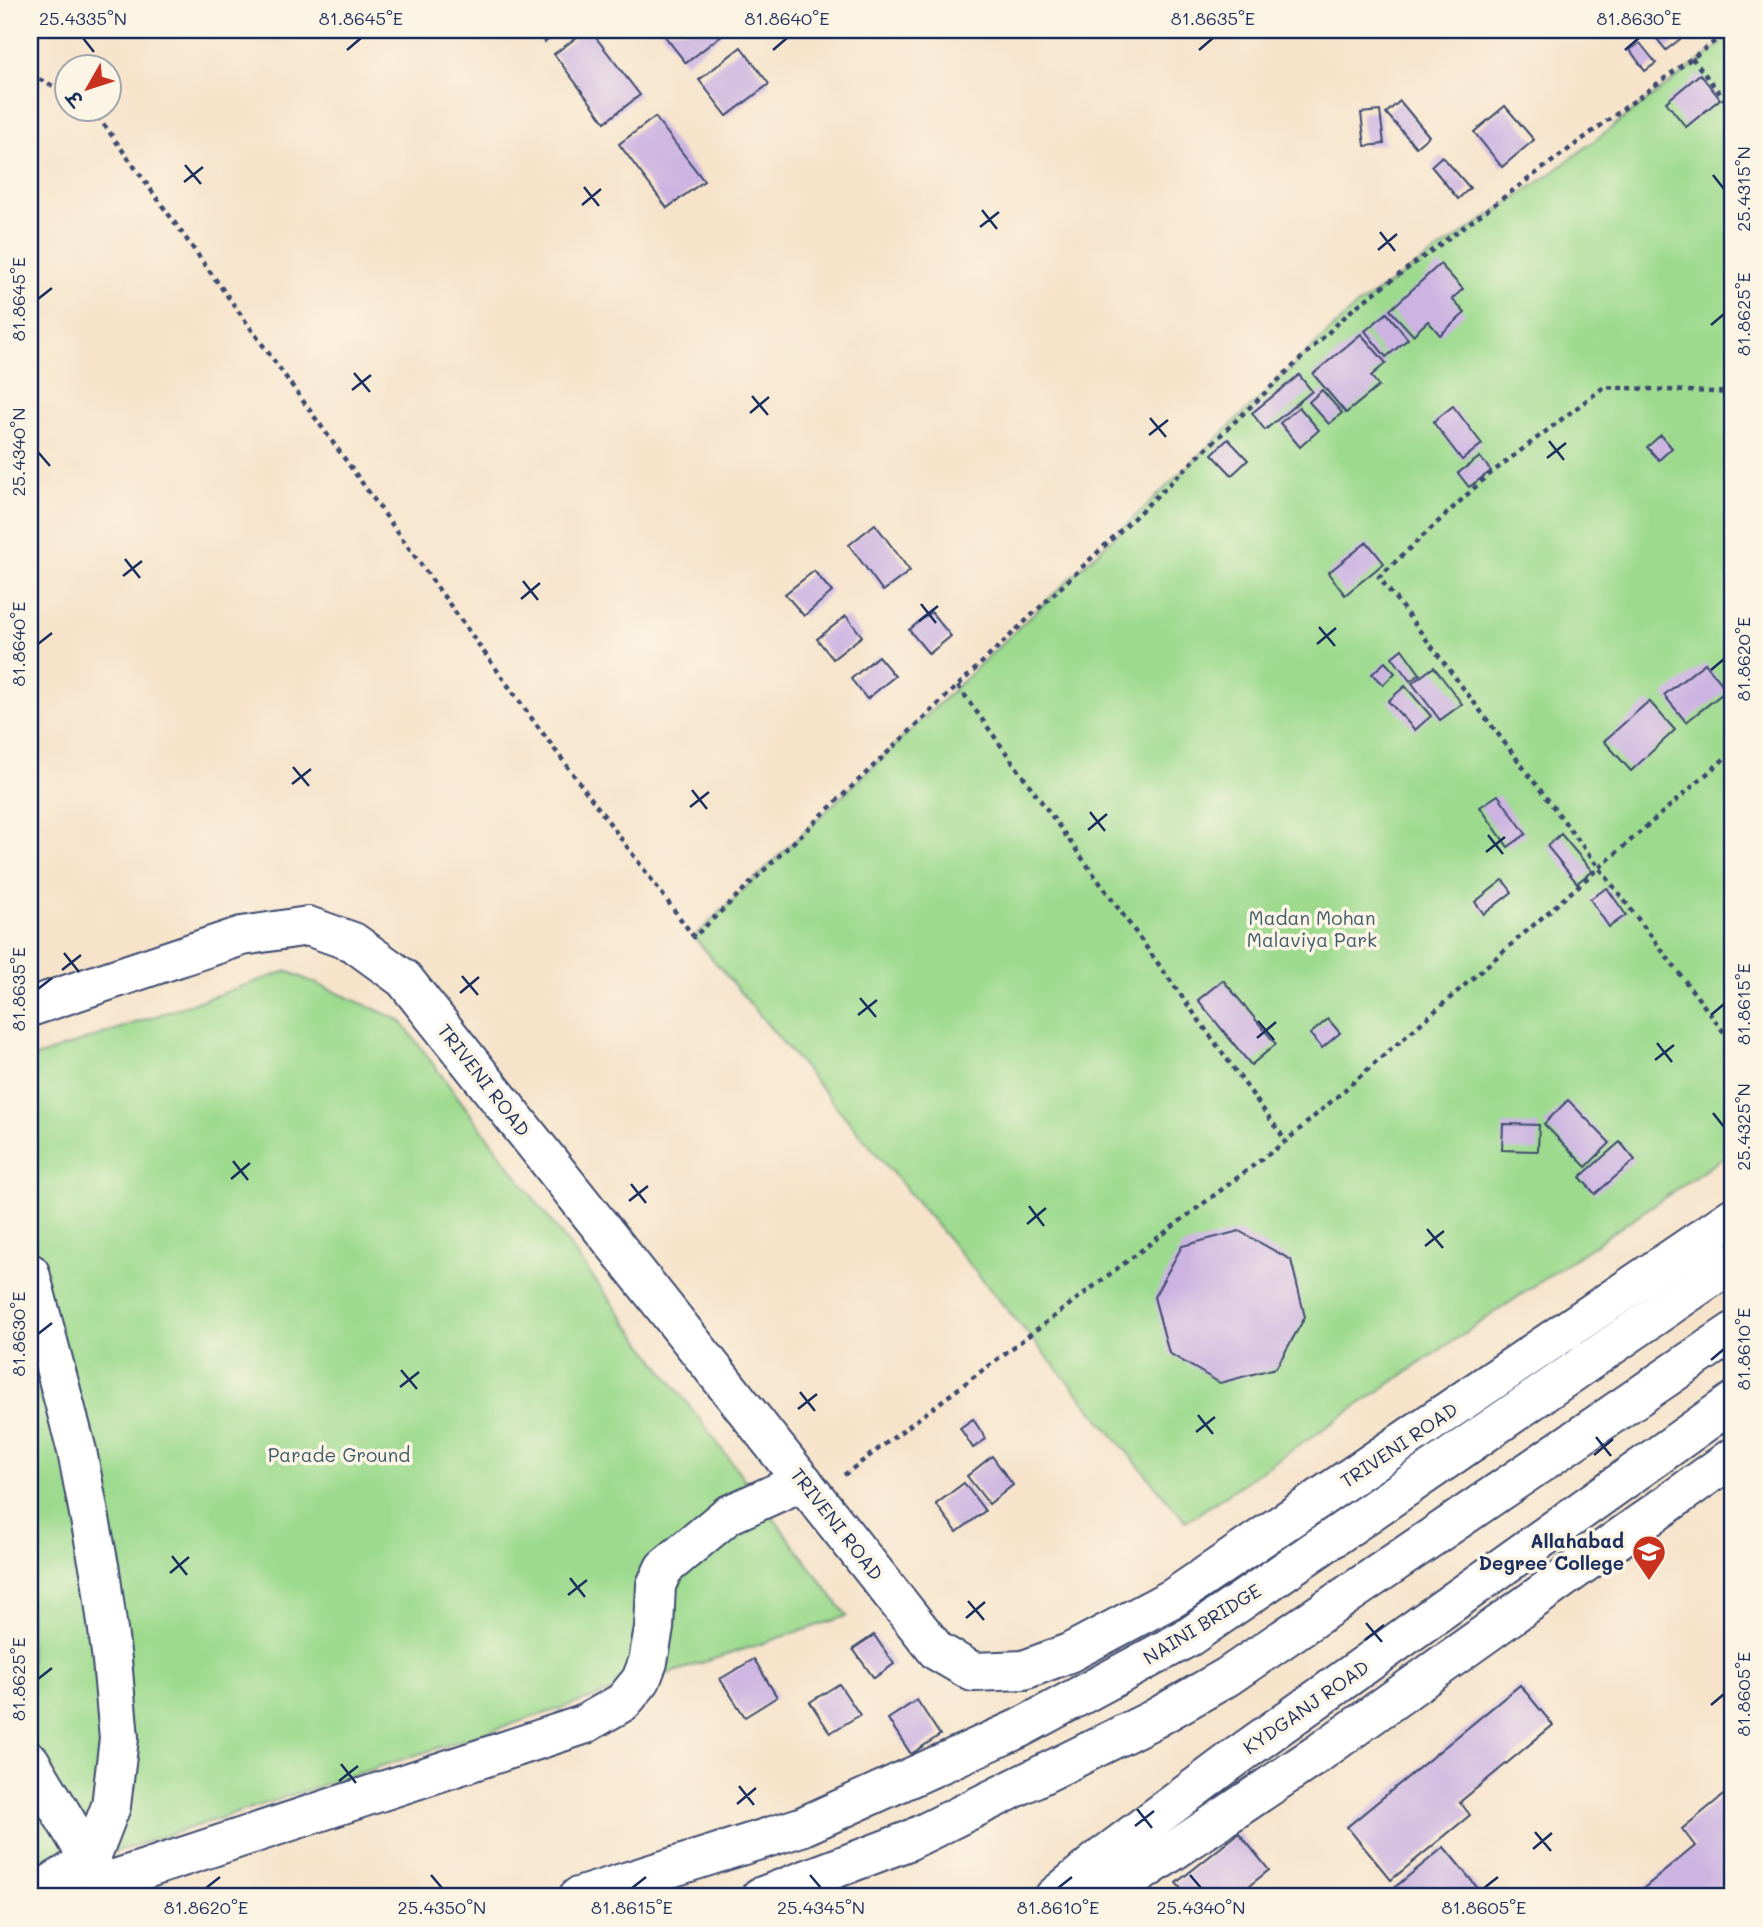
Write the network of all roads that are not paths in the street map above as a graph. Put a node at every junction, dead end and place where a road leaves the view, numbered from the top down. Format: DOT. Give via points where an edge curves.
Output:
graph roads {
  1 [pos="30,1007"];
  2 [pos="1733,1217"];
  3 [pos="1733,1262"];
  4 [pos="30,1273"];
  5 [pos="1733,1332"];
  6 [pos="1733,1402"];
  7 [pos="1733,1457"];
  8 [pos="809,1489"];
  9 [pos="30,1761"];
  10 [pos="101,1880"];
  11 [pos="1124,1881"];
  12 [pos="30,1890"];
  13 [pos="578,1897"];
  14 [pos="760,1897"];
  15 [pos="1054,1897"];
  1 -- 8 [label="main road, TRIVENI ROAD" via="242,936 308,926 353,942 404,979"];
  2 -- 8 [label="main road, TRIVENI ROAD" via="1173,1598 1069,1653 1024,1670 973,1672 937,1651"];
  3 -- 13 [label="main road, NAINI BRIDGE" via="1189,1637 1020,1728 801,1827"];
  4 -- 10 [label="main road" via="77,1451 112,1660 119,1738"];
  5 -- 14 [label="main road" via="1227,1677 1154,1719 908,1841"];
  6 -- 11 [label="main road, KYDGANJ ROAD" via="1236,1757"];
  7 -- 11 [label="main road, KYDGANJ ROAD" via="1320,1753"];
  8 -- 10 [label="main road" via="728,1515 664,1568 656,1585 654,1629 641,1680 623,1702 583,1726"];
  9 -- 10 [label="main road"];
  10 -- 12 [label="main road"];
  11 -- 15 [label="main road, KYDGANJ ROAD"];
}
